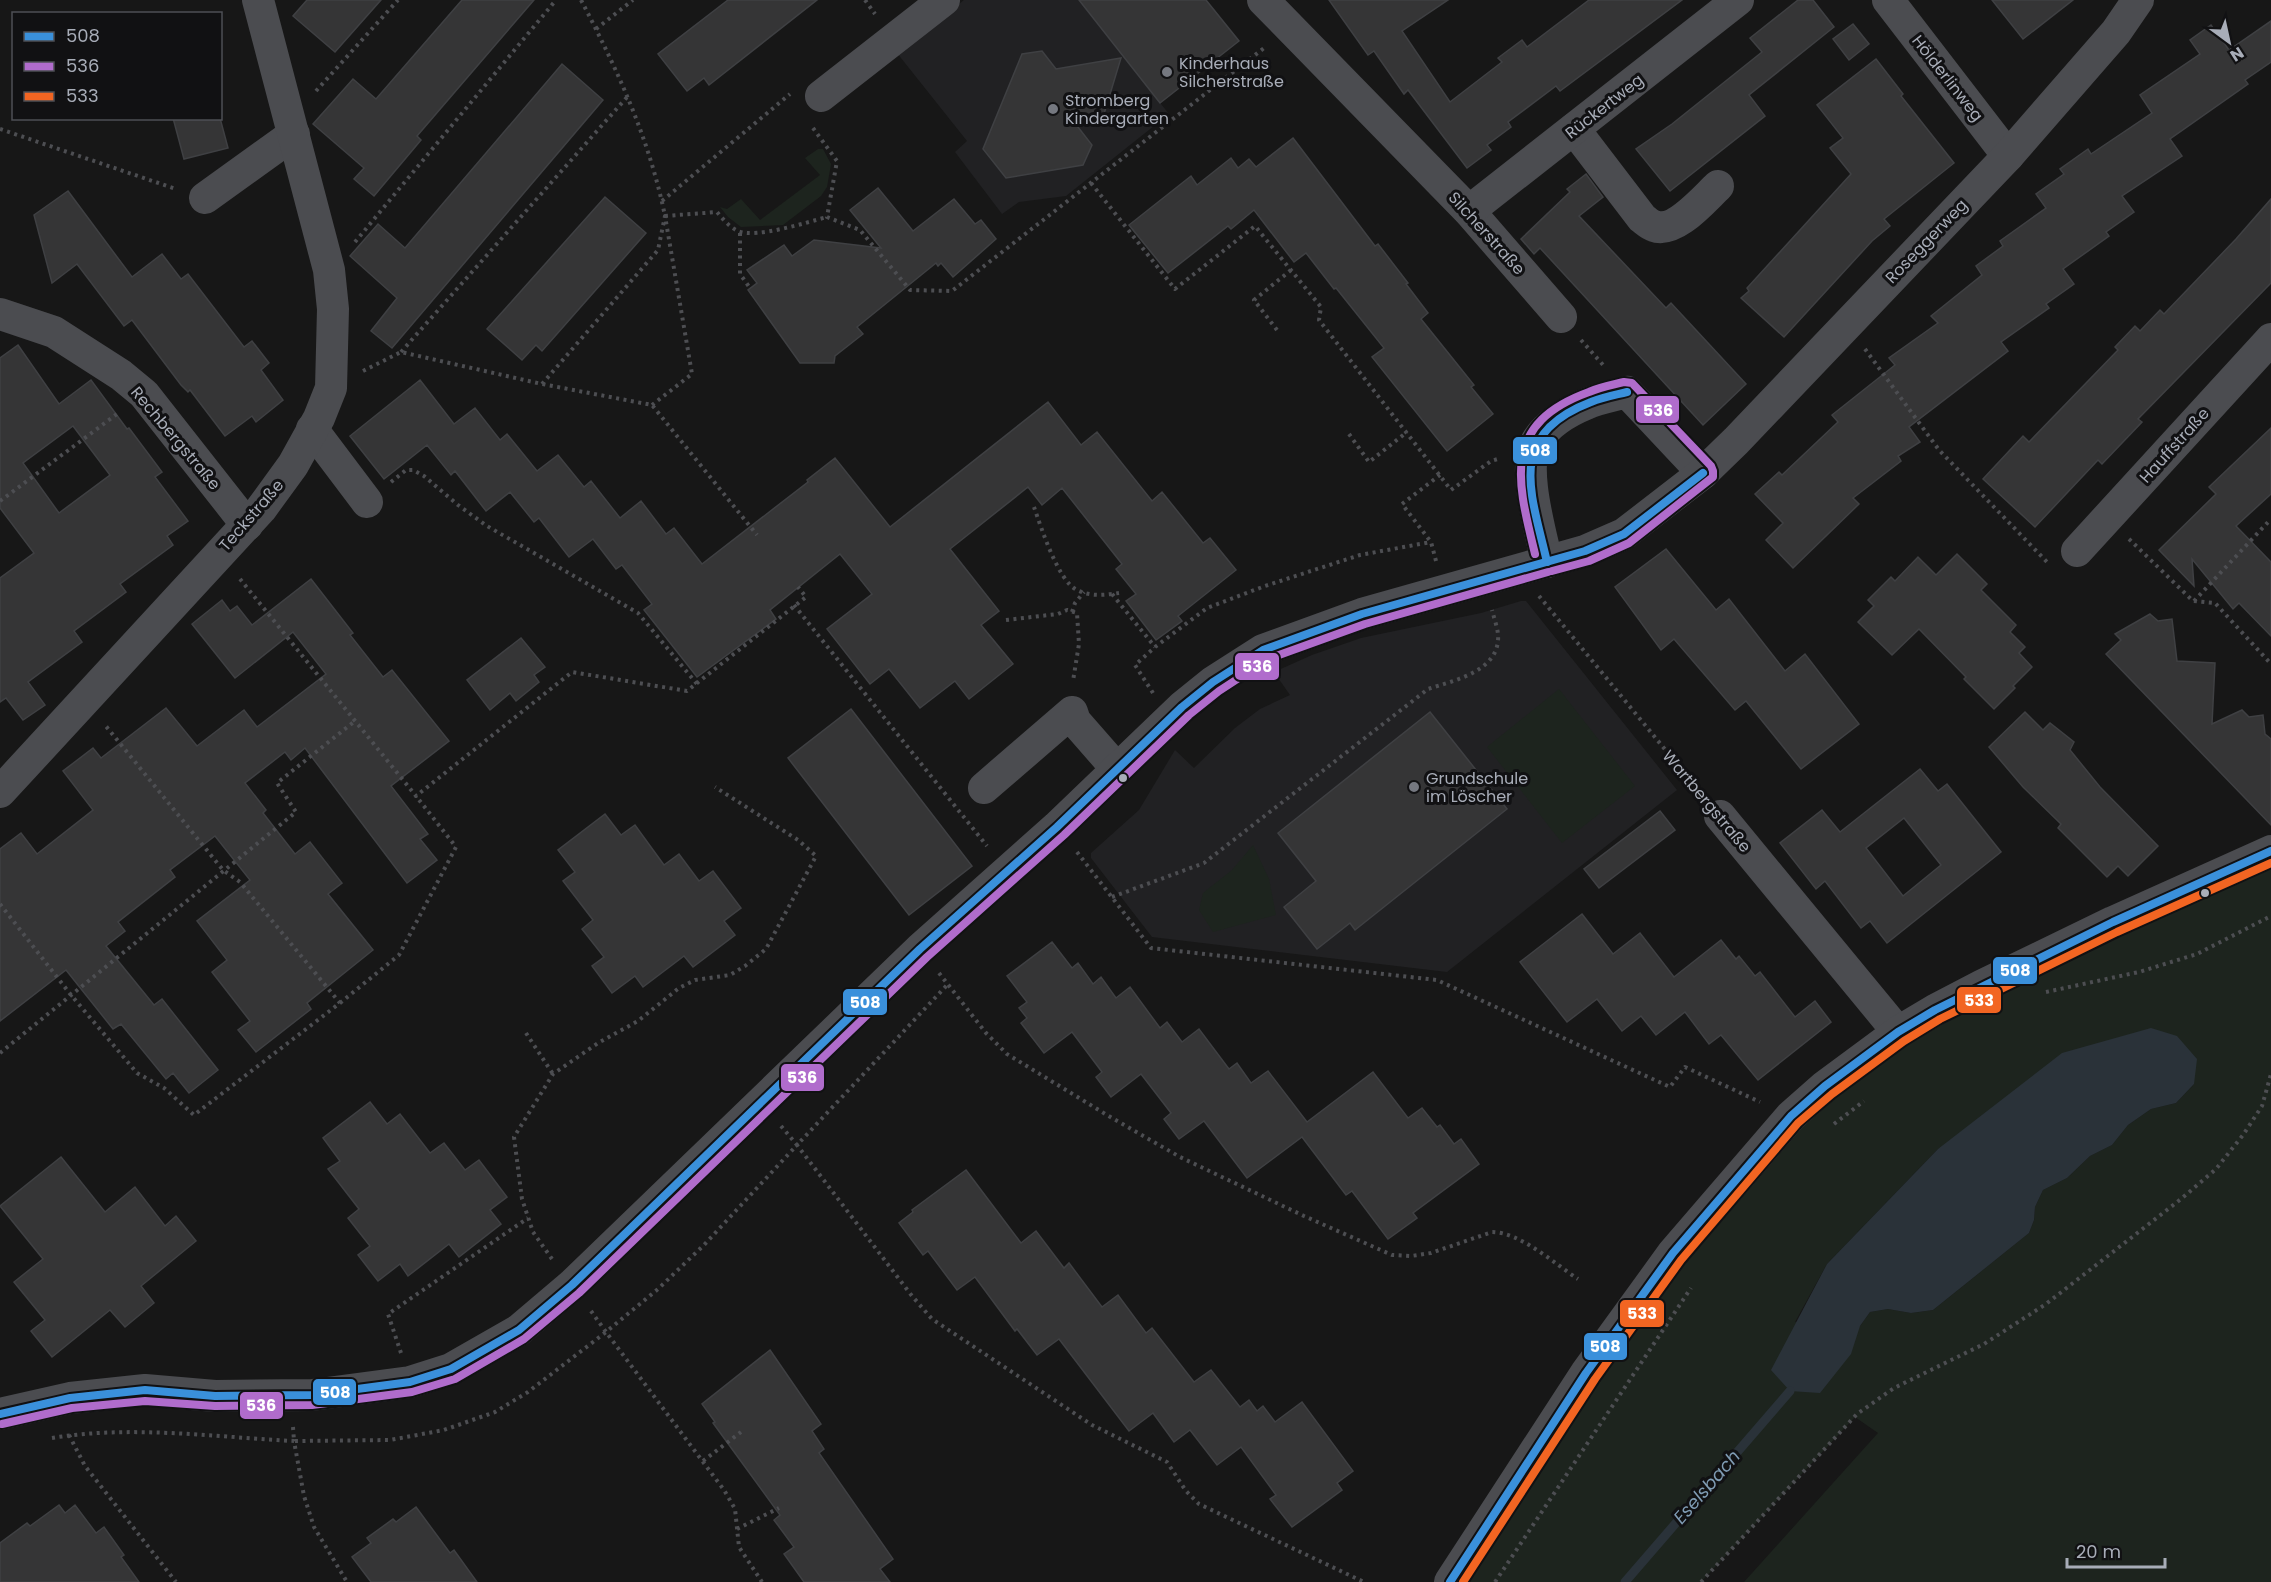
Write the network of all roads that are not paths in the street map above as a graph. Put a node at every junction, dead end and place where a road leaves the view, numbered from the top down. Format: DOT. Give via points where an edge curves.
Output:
graph roads {
  1 [pos="258,0"];
  2 [pos="944,0"];
  3 [pos="1263,0"];
  4 [pos="1738,0"];
  5 [pos="1888,0"];
  6 [pos="2138,0"];
  7 [pos="821,96"];
  8 [pos="292,128"];
  9 [pos="1574,129"];
  10 [pos="2008,156"];
  11 [pos="1718,186"];
  12 [pos="205,198"];
  13 [pos="1469,211"];
  14 [pos="0,314"];
  15 [pos="1561,316"];
  16 [pos="2271,339"];
  17 [pos="312,429"];
  18 [pos="1703,473"];
  19 [pos="367,502"];
  20 [pos="247,525"];
  21 [pos="2077,551"];
  22 [pos="1547,562"];
  23 [pos="1117,769"];
  24 [pos="3,782"];
  25 [pos="984,788"];
  26 [pos="1720,816"];
  27 [pos="2271,851"];
  28 [pos="1898,1032"];
  29 [pos="0,1414"];
  30 [pos="1450,1582"];
  1 -- 8 [label="street, Teckstraße"];
  2 -- 7 [label="street"];
  3 -- 13 [label="street, Silcherstraße"];
  4 -- 9 [label="street, Rückertweg"];
  5 -- 10 [label="street, Hölderlinweg"];
  6 -- 10 [label="street, Roseggerweg" via="2116,32"];
  8 -- 12 [label="street"];
  8 -- 17 [label="street, Teckstraße" via="329,270 333,309 331,388"];
  9 -- 11 [label="street" via="1642,218 1656,227 1669,226 1685,216"];
  9 -- 13 [label="street, Rückertweg"];
  10 -- 18 [label="street, Roseggerweg"];
  13 -- 15 [label="street, Silcherstraße"];
  14 -- 20 [label="street, Rechbergstraße" via="54,332 144,394"];
  16 -- 21 [label="street, Hauffstraße"];
  17 -- 19 [label="street"];
  17 -- 20 [label="street, Teckstraße" via="277,488"];
  18 -- 22 [label="street, Roseggerweg" via="1624,534"];
  18 -- 22 [label="street" via="1627,392 1588,403 1560,418 1537,440 1530,462"];
  20 -- 24 [label="street, Teckstraße" via="85,701"];
  22 -- 23 [label="street, Roseggerweg" via="1362,614 1263,650 1205,688"];
  23 -- 25 [label="street" via="1075,722 1072,712"];
  23 -- 29 [label="street, Roseggerweg" via="920,949 572,1285 519,1330 451,1369 410,1382 292,1396 215,1396 145,1390 70,1398"];
  26 -- 28 [label="street, Wartbergstraße"];
  27 -- 28 [label="street" via="1981,986"];
  28 -- 30 [label="street" via="1791,1116 1672,1253 1586,1373"];
}
